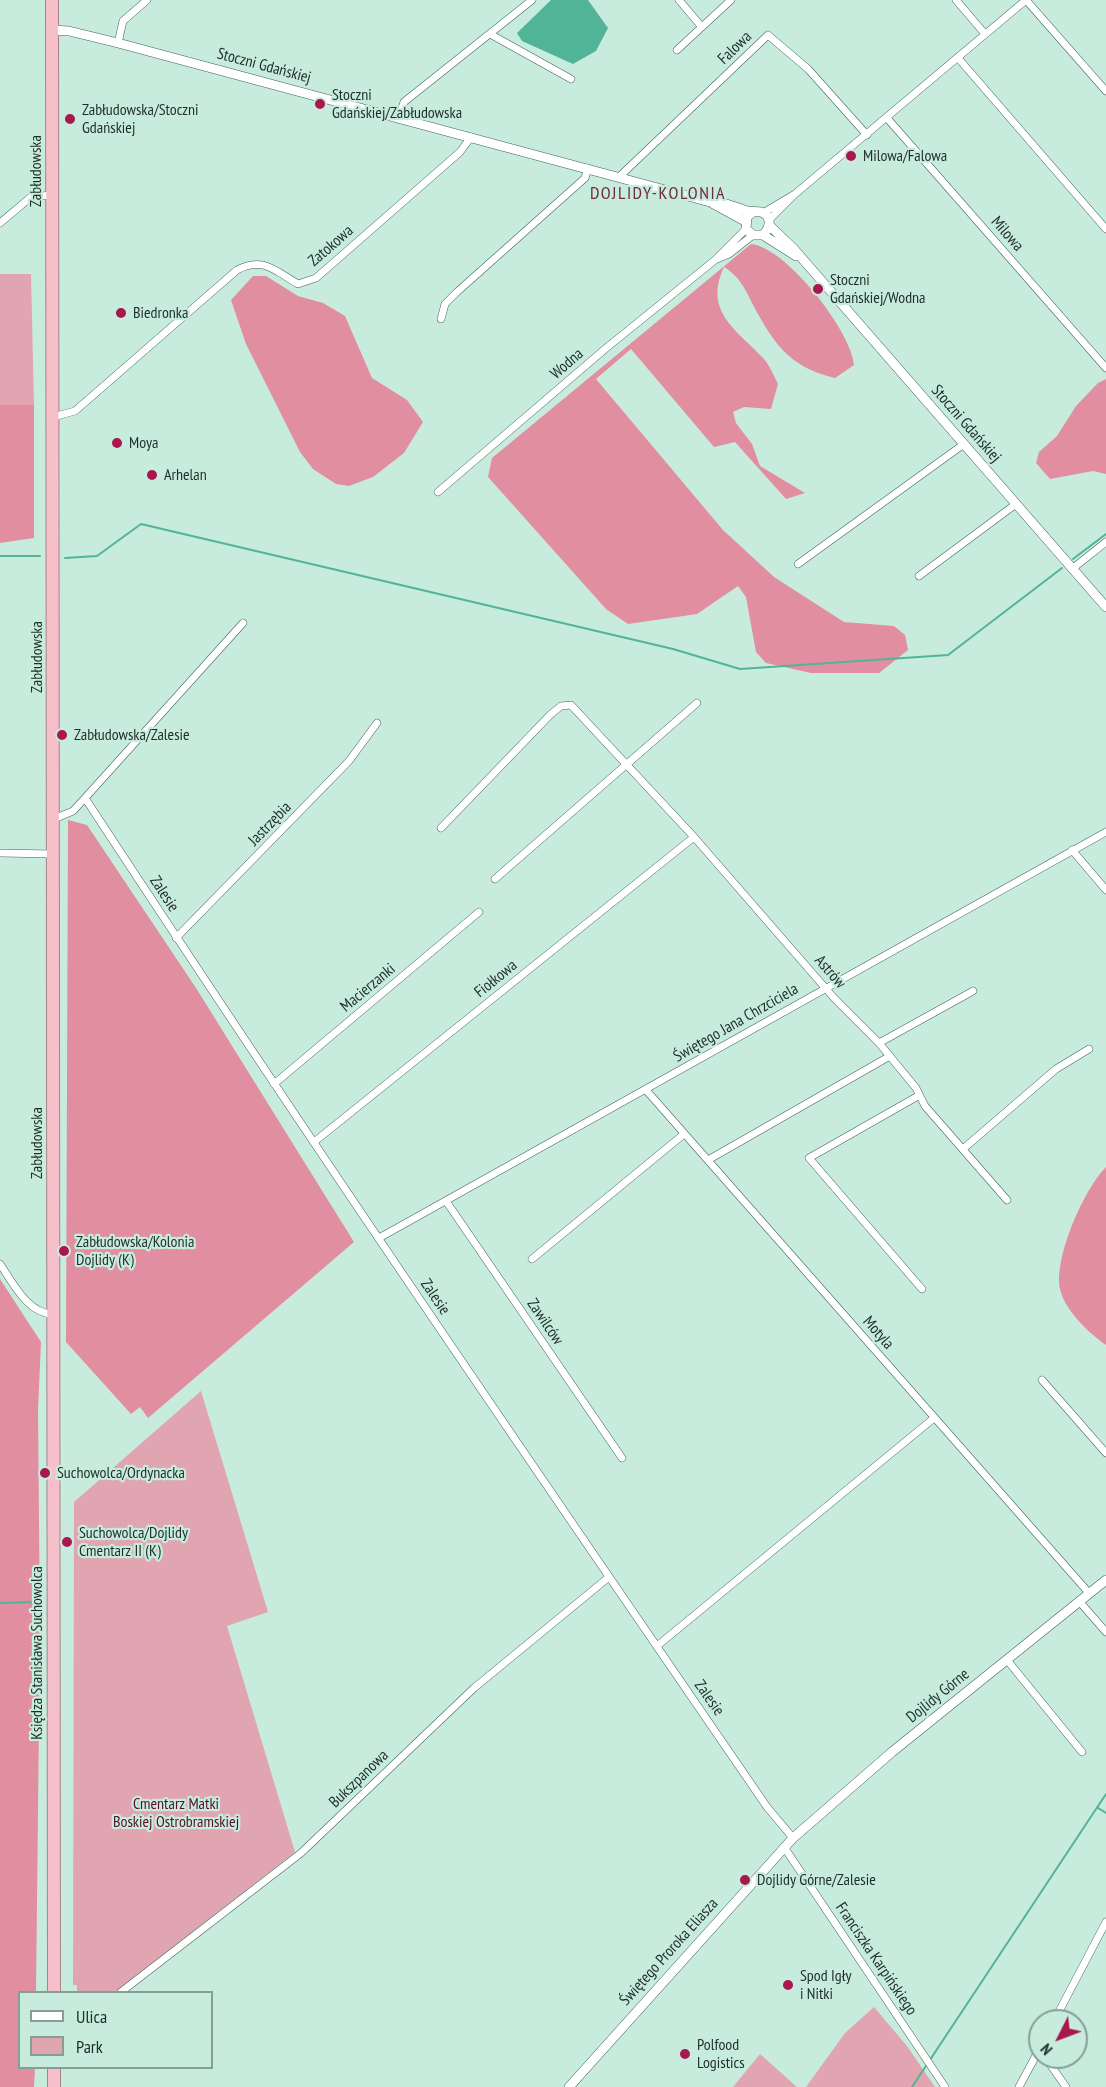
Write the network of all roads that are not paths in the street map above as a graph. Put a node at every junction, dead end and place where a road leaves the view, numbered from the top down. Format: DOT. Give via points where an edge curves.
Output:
graph roads {
  1 [pos="52,0"];
  2 [pos="147,0"];
  3 [pos="532,0"];
  4 [pos="679,0"];
  5 [pos="731,0"];
  6 [pos="956,0"];
  7 [pos="1026,0"];
  8 [pos="702,26"];
  9 [pos="52,30"];
  10 [pos="490,33"];
  11 [pos="985,34"];
  12 [pos="118,43"];
  13 [pos="677,50"];
  14 [pos="958,58"];
  15 [pos="571,79"];
  16 [pos="1106,91"];
  17 [pos="399,117"];
  18 [pos="887,118"];
  19 [pos="867,135"];
  20 [pos="471,137"];
  21 [pos="588,168"];
  22 [pos="620,177"];
  23 [pos="52,195"];
  24 [pos="710,202"];
  25 [pos="764,218"];
  26 [pos="0,223"];
  27 [pos="1106,229"];
  28 [pos="752,230"];
  29 [pos="803,261"];
  30 [pos="441,319"];
  31 [pos="1106,368"];
  32 [pos="53,417"];
  33 [pos="964,444"];
  34 [pos="438,492"];
  35 [pos="1016,504"];
  36 [pos="1106,542"];
  37 [pos="798,564"];
  38 [pos="1072,569"];
  39 [pos="919,576"];
  40 [pos="1106,608"];
  41 [pos="243,623"];
  42 [pos="697,703"];
  43 [pos="376,723"];
  44 [pos="626,766"];
  45 [pos="85,798"];
  46 [pos="54,819"];
  47 [pos="441,828"];
  48 [pos="1106,832"];
  49 [pos="694,837"];
  50 [pos="1072,850"];
  51 [pos="0,853"];
  52 [pos="52,854"];
  53 [pos="495,879"];
  54 [pos="1106,890"];
  55 [pos="479,912"];
  56 [pos="176,938"];
  57 [pos="826,988"];
  58 [pos="973,991"];
  59 [pos="879,1042"];
  60 [pos="1089,1049"];
  61 [pos="890,1056"];
  62 [pos="274,1084"];
  63 [pos="646,1090"];
  64 [pos="918,1096"];
  65 [pos="684,1134"];
  66 [pos="314,1142"];
  67 [pos="963,1149"];
  68 [pos="708,1160"];
  69 [pos="1007,1200"];
  70 [pos="446,1201"];
  71 [pos="379,1238"];
  72 [pos="532,1259"];
  73 [pos="0,1264"];
  74 [pos="922,1289"];
  75 [pos="53,1314"];
  76 [pos="1042,1380"];
  77 [pos="934,1418"];
  78 [pos="1106,1453"];
  79 [pos="622,1458"];
  80 [pos="609,1577"];
  81 [pos="1106,1580"];
  82 [pos="1089,1593"];
  83 [pos="1079,1601"];
  84 [pos="1106,1632"];
  85 [pos="657,1646"];
  86 [pos="1007,1660"];
  87 [pos="1082,1752"];
  88 [pos="793,1838"];
  89 [pos="784,1847"];
  90 [pos="1106,1922"];
  91 [pos="1104,1934"];
  92 [pos="54,1991"];
  93 [pos="122,1991"];
  94 [pos="1061,2009"];
  95 [pos="54,2069"];
  96 [pos="1029,2069"];
  97 [pos="1053,2069"];
  98 [pos="54,2087"];
  99 [pos="569,2087"];
  100 [pos="945,2087"];
  101 [pos="1019,2087"];
  102 [pos="1066,2087"];
  1 -- 9 [label="highway, Zabłudowska"];
  2 -- 12 [label="street" via="123,21"];
  3 -- 10 [label="street"];
  4 -- 8 [label="street"];
  5 -- 8 [label="street"];
  6 -- 11 [label="street"];
  7 -- 11 [label="street"];
  7 -- 16 [label="street"];
  8 -- 13 [label="street"];
  9 -- 12 [label="street, Stoczni Gdańskiej"];
  9 -- 23 [label="highway, Zabłudowska"];
  10 -- 15 [label="street"];
  10 -- 17 [label="street" via="404,102"];
  11 -- 14 [label="street"];
  12 -- 17 [label="street, Stoczni Gdańskiej"];
  14 -- 18 [label="street"];
  14 -- 27 [label="street"];
  17 -- 20 [label="street, Stoczni Gdańskiej"];
  18 -- 19 [label="street"];
  18 -- 31 [label="street, Milowa"];
  19 -- 22 [label="street, Falowa" via="808,69 768,35"];
  19 -- 25 [label="street"];
  20 -- 21 [label="street, Stoczni Gdańskiej"];
  20 -- 32 [label="street, Zatokowa" via="460,152 316,278 298,284 260,262 250,263 237,270 75,411"];
  21 -- 22 [label="street, Stoczni Gdańskiej"];
  21 -- 30 [label="street" via="585,178 457,292 446,304"];
  22 -- 24 [label="street, Stoczni Gdańskiej"];
  23 -- 26 [label="street" via="31,197"];
  23 -- 32 [label="highway, Zabłudowska"];
  24 -- 25 [label="street, Stoczni Gdańskiej" via="720,201"];
  24 -- 28 [label="street, Stoczni Gdańskiej"];
  25 -- 28 [label="street"];
  25 -- 28 [label="street"];
  25 -- 29 [label="street, Stoczni Gdańskiej"];
  28 -- 29 [label="street, Stoczni Gdańskiej"];
  28 -- 34 [label="street, Wodna"];
  29 -- 33 [label="street, Stoczni Gdańskiej"];
  32 -- 46 [label="highway, Zabłudowska"];
  33 -- 35 [label="street, Stoczni Gdańskiej"];
  33 -- 37 [label="street"];
  35 -- 38 [label="street, Stoczni Gdańskiej"];
  35 -- 39 [label="street"];
  36 -- 38 [label="street"];
  38 -- 40 [label="street, Stoczni Gdańskiej"];
  41 -- 45 [label="street"];
  42 -- 44 [label="street"];
  43 -- 56 [label="street, Jastrzębia" via="349,761"];
  44 -- 47 [label="street, Astrów" via="571,705 561,706"];
  44 -- 49 [label="street, Astrów"];
  44 -- 53 [label="street"];
  45 -- 46 [label="street" via="74,811"];
  45 -- 56 [label="street, Zalesie"];
  46 -- 52 [label="highway, Zabłudowska"];
  48 -- 50 [label="street, Świętego Jana Chrzciciela"];
  49 -- 57 [label="street, Astrów"];
  49 -- 66 [label="street, Fiołkowa"];
  50 -- 54 [label="street"];
  50 -- 57 [label="street, Świętego Jana Chrzciciela"];
  51 -- 52 [label="street"];
  52 -- 75 [label="highway, Zabłudowska"];
  55 -- 62 [label="street, Macierzanki"];
  56 -- 62 [label="street, Zalesie"];
  57 -- 59 [label="street, Astrów"];
  57 -- 63 [label="street, Świętego Jana Chrzciciela"];
  58 -- 59 [label="street"];
  59 -- 61 [label="street, Astrów"];
  60 -- 67 [label="street" via="1056,1069"];
  61 -- 64 [label="street, Astrów"];
  61 -- 68 [label="street"];
  62 -- 66 [label="street, Zalesie"];
  63 -- 65 [label="street, Motyla"];
  63 -- 70 [label="street, Świętego Jana Chrzciciela"];
  64 -- 67 [label="street, Astrów"];
  64 -- 74 [label="street" via="809,1158"];
  65 -- 68 [label="street, Motyla"];
  65 -- 72 [label="street"];
  66 -- 71 [label="street, Zalesie"];
  67 -- 69 [label="street, Astrów"];
  68 -- 77 [label="street, Motyla"];
  70 -- 71 [label="street, Świętego Jana Chrzciciela"];
  70 -- 79 [label="street, Zawilców"];
  71 -- 80 [label="street, Zalesie"];
  73 -- 75 [label="street" via="27,1301 41,1313"];
  75 -- 92 [label="highway, Księdza Stanisława Suchowolca"];
  76 -- 78 [label="street"];
  77 -- 82 [label="street, Motyla"];
  77 -- 85 [label="street"];
  80 -- 85 [label="street, Zalesie"];
  80 -- 93 [label="street, Bukszpanowa" via="474,1688 301,1853"];
  81 -- 82 [label="street, Dojlidy Górne"];
  82 -- 83 [label="street, Dojlidy Górne"];
  83 -- 84 [label="street"];
  83 -- 86 [label="street, Dojlidy Górne"];
  85 -- 88 [label="street, Zalesie" via="767,1807"];
  86 -- 87 [label="street"];
  86 -- 88 [label="street, Dojlidy Górne"];
  88 -- 89 [label="street, Świętego Proroka Eliasza"];
  89 -- 99 [label="street, Świętego Proroka Eliasza"];
  89 -- 100 [label="street, Franciszka Karpińskiego"];
  90 -- 91 [label="street"];
  91 -- 94 [label="street"];
  95 -- 98 [label="highway"];
  96 -- 101 [label="street"];
  97 -- 102 [label="street"];
}
